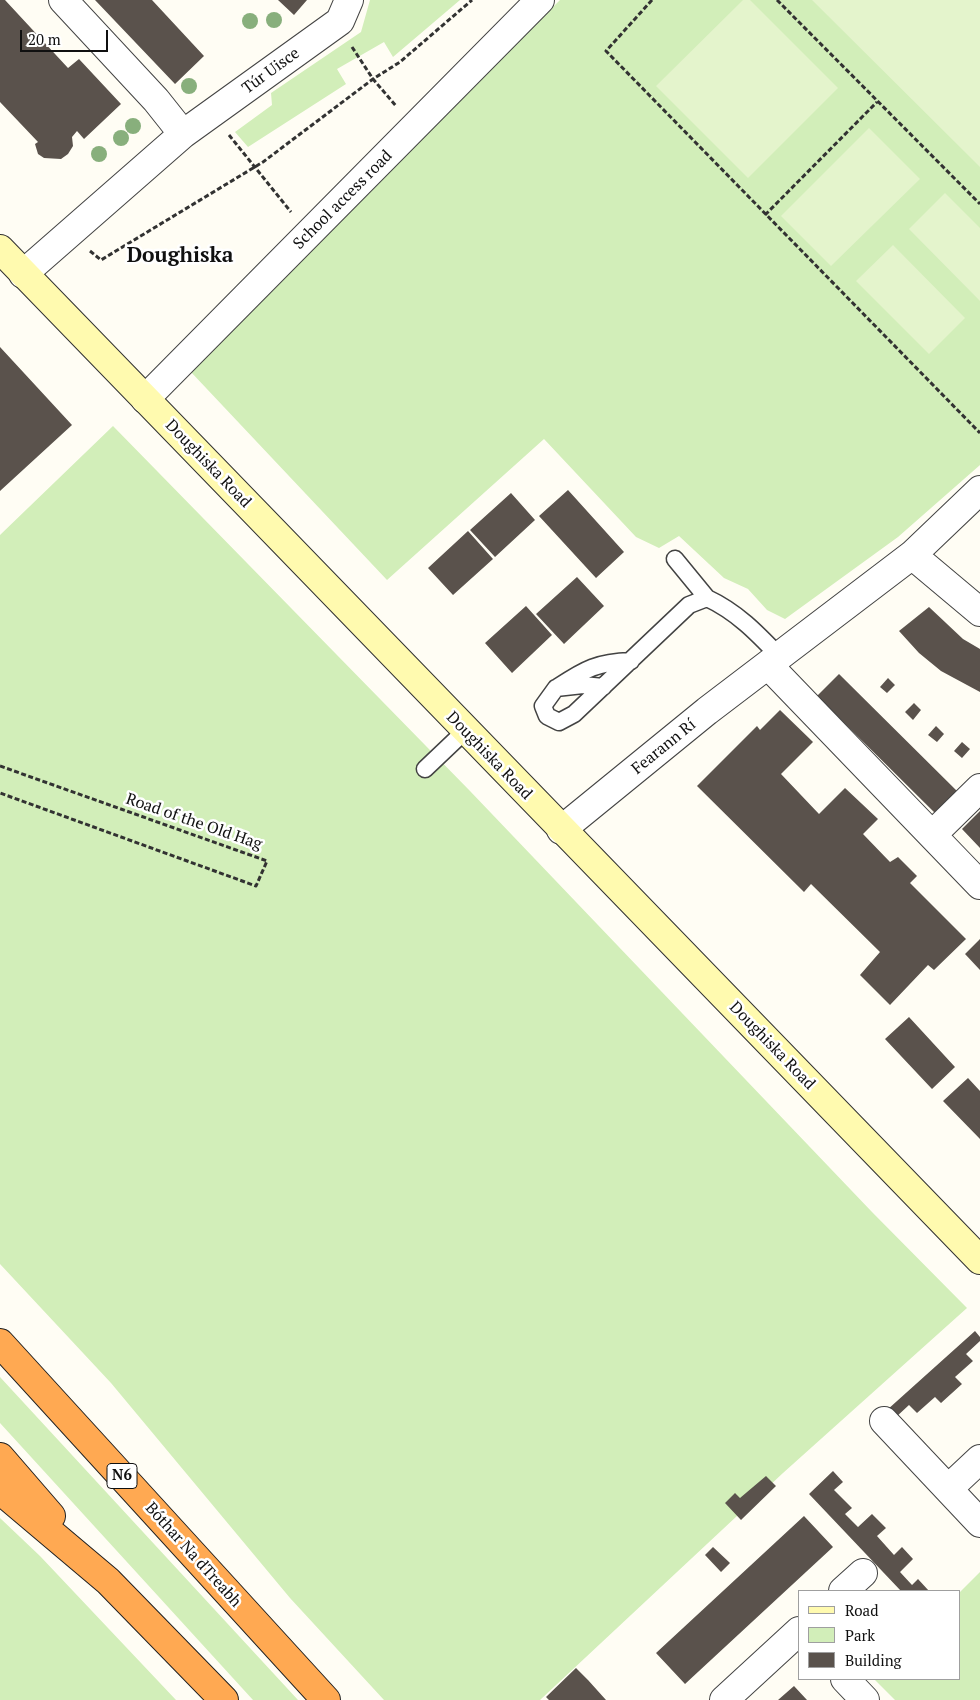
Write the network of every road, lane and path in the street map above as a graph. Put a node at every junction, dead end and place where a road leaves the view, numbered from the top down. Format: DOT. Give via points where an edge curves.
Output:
graph roads {
  1 [pos="63,0"];
  2 [pos="350,0"];
  3 [pos="472,0"];
  4 [pos="540,0"];
  5 [pos="652,0"];
  6 [pos="777,0"];
  7 [pos="336,24"];
  8 [pos="373,79"];
  9 [pos="877,102"];
  10 [pos="397,107"];
  11 [pos="212,113"];
  12 [pos="183,134"];
  13 [pos="253,168"];
  14 [pos="980,204"];
  15 [pos="293,215"];
  16 [pos="765,215"];
  17 [pos="68,234"];
  18 [pos="0,249"];
  19 [pos="23,274"];
  20 [pos="145,399"];
  21 [pos="980,433"];
  22 [pos="980,490"];
  23 [pos="912,555"];
  24 [pos="675,559"];
  25 [pos="707,598"];
  26 [pos="980,612"];
  27 [pos="773,660"];
  28 [pos="631,661"];
  29 [pos="603,687"];
  30 [pos="556,688"];
  31 [pos="465,731"];
  32 [pos="0,766"];
  33 [pos="426,769"];
  34 [pos="980,788"];
  35 [pos="0,793"];
  36 [pos="561,830"];
  37 [pos="932,835"];
  38 [pos="980,885"];
  39 [pos="980,1260"];
  40 [pos="0,1343"];
  41 [pos="884,1421"];
  42 [pos="0,1457"];
  43 [pos="980,1459"];
  44 [pos="948,1489"];
  45 [pos="0,1490"];
  46 [pos="980,1523"];
  47 [pos="863,1574"];
  48 [pos="108,1581"];
  49 [pos="844,1590"];
  50 [pos="798,1632"];
  51 [pos="846,1680"];
  52 [pos="222,1698"];
  53 [pos="326,1700"];
  54 [pos="724,1700"];
  55 [pos="865,1700"];
  1 -- 12 [label="street" via="156,100"];
  2 -- 7 [label="street, Túr Uisce"];
  3 -- 8 [label="path" via="400,62"];
  4 -- 20 [label="street, School access road"];
  5 -- 16 [label="path" via="606,51"];
  6 -- 9 [label="path"];
  7 -- 8 [label="path"];
  7 -- 11 [label="street, Túr Uisce"];
  8 -- 10 [label="path"];
  8 -- 13 [label="path"];
  9 -- 14 [label="path"];
  9 -- 16 [label="path"];
  11 -- 12 [label="street, Túr Uisce"];
  11 -- 13 [label="path"];
  12 -- 17 [label="street, Túr Uisce"];
  13 -- 15 [label="path"];
  13 -- 17 [label="path" via="102,260"];
  16 -- 21 [label="path"];
  17 -- 19 [label="street, Túr Uisce"];
  18 -- 19 [label="street, Doughiska Road"];
  19 -- 20 [label="street, Doughiska Road"];
  20 -- 31 [label="street, Doughiska Road"];
  22 -- 23 [label="street, Fearann Rí"];
  23 -- 26 [label="street"];
  23 -- 27 [label="street, Fearann Rí"];
  24 -- 25 [label="lane"];
  25 -- 27 [label="lane" via="727,607 749,624"];
  25 -- 28 [label="lane" via="689,605"];
  27 -- 36 [label="street, Fearann Rí"];
  27 -- 37 [label="street"];
  28 -- 29 [label="lane"];
  28 -- 30 [label="lane" via="585,668"];
  29 -- 30 [label="lane"];
  29 -- 30 [label="lane" via="574,714 559,722 548,716 543,706"];
  31 -- 33 [label="lane"];
  31 -- 36 [label="street, Doughiska Road"];
  32 -- 35 [label="path, Road of the Old Hag" via="267,860 256,886"];
  34 -- 37 [label="street"];
  36 -- 39 [label="street, Doughiska Road"];
  37 -- 38 [label="street"];
  40 -- 53 [label="highway, Bóthar Na dTreabh / N6"];
  41 -- 44 [label="street"];
  42 -- 48 [label="highway"];
  43 -- 44 [label="street"];
  44 -- 46 [label="street"];
  45 -- 48 [label="highway"];
  47 -- 49 [label="street"];
  48 -- 52 [label="highway"];
  50 -- 54 [label="street"];
  51 -- 55 [label="street"];
}
